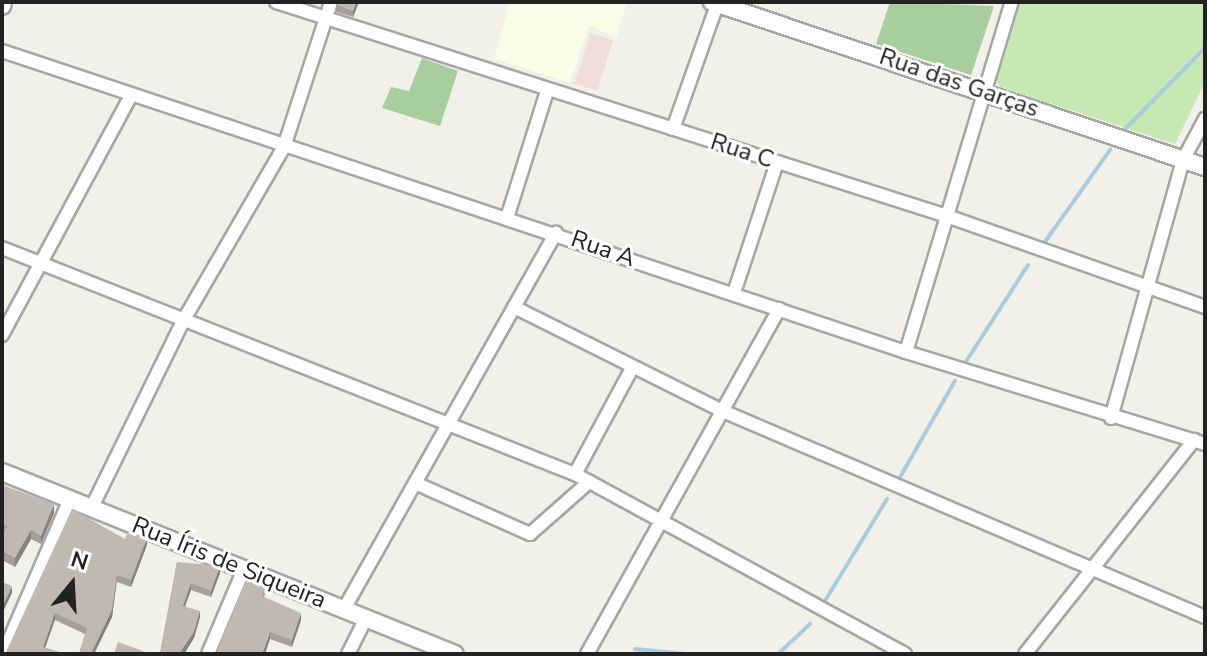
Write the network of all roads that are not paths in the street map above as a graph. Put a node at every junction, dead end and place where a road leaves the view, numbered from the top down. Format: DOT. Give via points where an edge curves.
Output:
graph roads {
  1 [pos="276,2"];
  2 [pos="331,2"];
  3 [pos="1012,2"];
  4 [pos="716,3"];
  5 [pos="326,18"];
  6 [pos="2,51"];
  7 [pos="982,90"];
  8 [pos="547,91"];
  9 [pos="130,97"];
  10 [pos="1205,119"];
  11 [pos="673,129"];
  12 [pos="284,147"];
  13 [pos="1183,160"];
  14 [pos="777,162"];
  15 [pos="1205,167"];
  16 [pos="944,215"];
  17 [pos="507,218"];
  18 [pos="556,233"];
  19 [pos="2,248"];
  20 [pos="42,267"];
  21 [pos="1147,287"];
  22 [pos="734,293"];
  23 [pos="514,307"];
  24 [pos="1205,307"];
  25 [pos="779,309"];
  26 [pos="183,321"];
  27 [pos="2,335"];
  28 [pos="906,352"];
  29 [pos="632,368"];
  30 [pos="725,412"];
  31 [pos="1111,418"];
  32 [pos="450,421"];
  33 [pos="1199,442"];
  34 [pos="2,472"];
  35 [pos="575,474"];
  36 [pos="589,482"];
  37 [pos="415,483"];
  38 [pos="70,499"];
  39 [pos="92,507"];
  40 [pos="665,523"];
  41 [pos="1094,565"];
  42 [pos="243,571"];
  43 [pos="344,609"];
  44 [pos="1205,617"];
  45 [pos="366,618"];
  46 [pos="3,654"];
  47 [pos="208,654"];
  48 [pos="348,654"];
  49 [pos="455,654"];
  50 [pos="587,654"];
  51 [pos="905,654"];
  52 [pos="1025,654"];
  1 -- 5 [label="street, Rua C"];
  2 -- 5 [label="street"];
  3 -- 7 [label="street"];
  4 -- 7 [label="street, Rua das Garças"];
  4 -- 11 [label="street"];
  5 -- 8 [label="street, Rua C"];
  5 -- 12 [label="street"];
  6 -- 9 [label="street, Rua A"];
  7 -- 13 [label="street, Rua das Garças"];
  7 -- 16 [label="street"];
  8 -- 11 [label="street, Rua C"];
  8 -- 17 [label="street"];
  9 -- 12 [label="street, Rua A"];
  9 -- 20 [label="street"];
  10 -- 13 [label="street"];
  11 -- 14 [label="street, Rua C"];
  12 -- 17 [label="street, Rua A"];
  12 -- 26 [label="street"];
  13 -- 15 [label="street, Rua das Garças"];
  13 -- 21 [label="street"];
  14 -- 16 [label="street, Rua C"];
  14 -- 22 [label="street"];
  16 -- 21 [label="street, Rua C"];
  16 -- 28 [label="street"];
  17 -- 18 [label="street, Rua A"];
  18 -- 22 [label="street, Rua A"];
  18 -- 23 [label="street"];
  19 -- 20 [label="street"];
  20 -- 26 [label="street"];
  20 -- 27 [label="street"];
  21 -- 24 [label="street, Rua C"];
  21 -- 31 [label="street"];
  22 -- 25 [label="street, Rua A"];
  23 -- 29 [label="street"];
  23 -- 32 [label="street"];
  25 -- 28 [label="street, Rua A"];
  25 -- 30 [label="street"];
  26 -- 32 [label="street"];
  26 -- 39 [label="street"];
  28 -- 31 [label="street, Rua A"];
  29 -- 30 [label="street"];
  29 -- 35 [label="street"];
  30 -- 40 [label="street"];
  30 -- 41 [label="street"];
  31 -- 33 [label="street, Rua A"];
  32 -- 35 [label="street"];
  32 -- 37 [label="street"];
  33 -- 41 [label="street"];
  34 -- 38 [label="street, Rua Íris de Siqueira"];
  35 -- 36 [label="street"];
  36 -- 37 [label="street" via="530,534"];
  36 -- 40 [label="street"];
  37 -- 43 [label="street"];
  38 -- 39 [label="street, Rua Íris de Siqueira"];
  38 -- 46 [label="street"];
  39 -- 42 [label="street, Rua Íris de Siqueira"];
  40 -- 50 [label="street"];
  40 -- 51 [label="street"];
  41 -- 44 [label="street"];
  41 -- 52 [label="street"];
  42 -- 43 [label="street, Rua Íris de Siqueira"];
  42 -- 47 [label="street"];
  43 -- 45 [label="street, Rua Íris de Siqueira"];
  45 -- 48 [label="street"];
  45 -- 49 [label="street, Rua Íris de Siqueira"];
}
